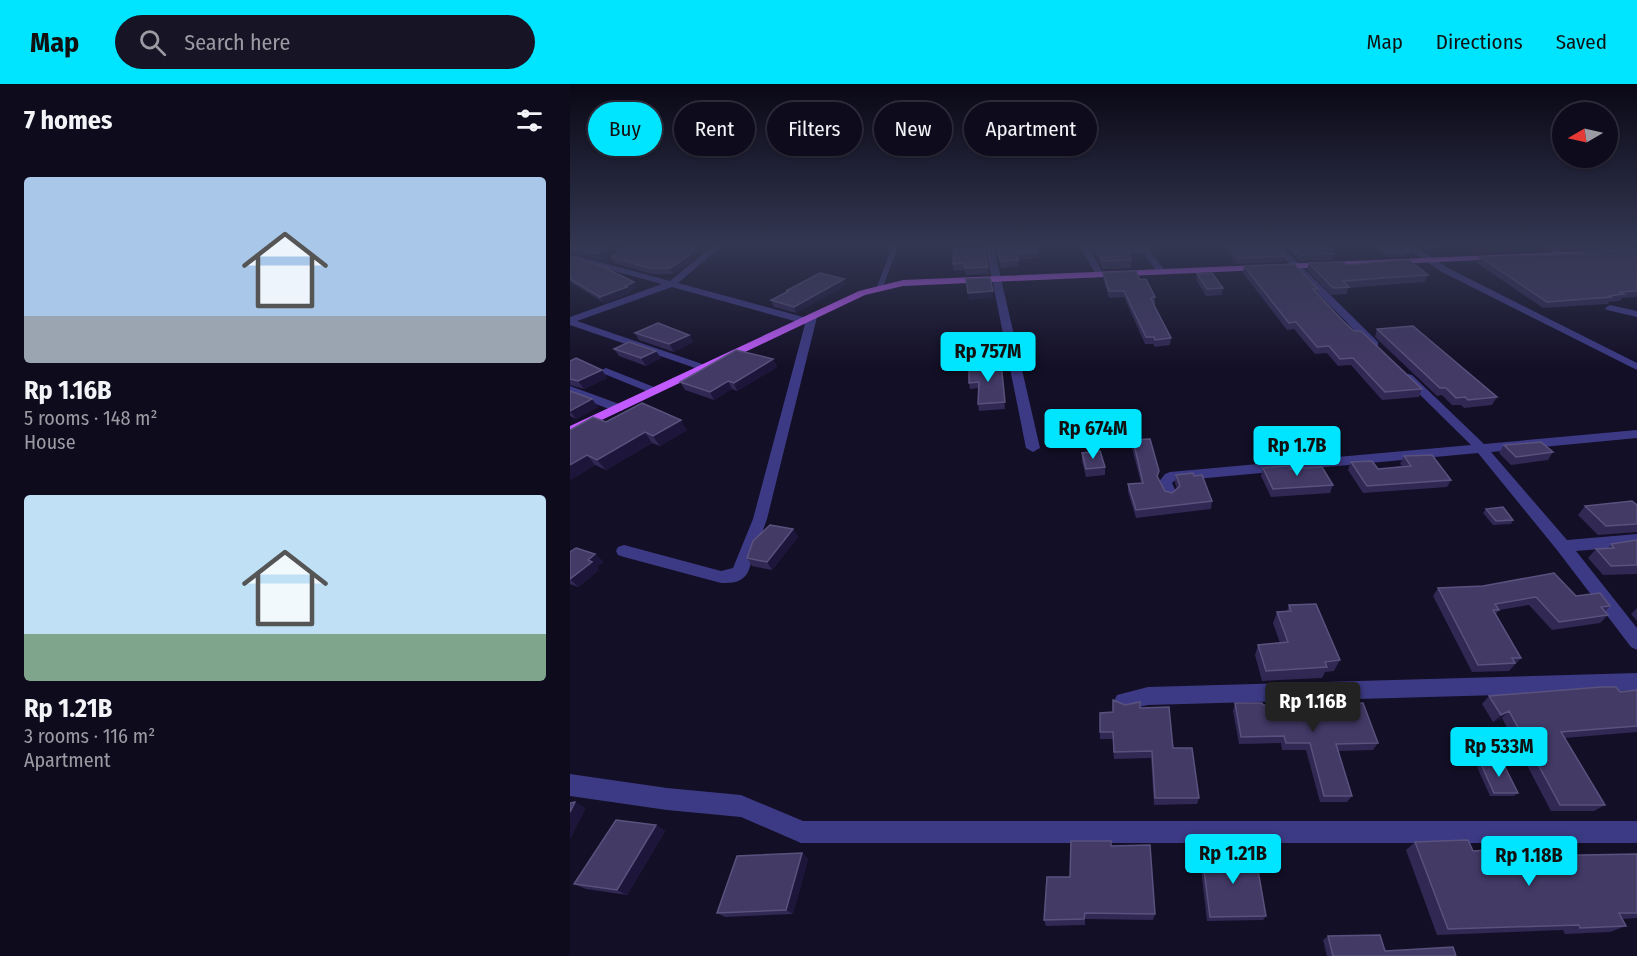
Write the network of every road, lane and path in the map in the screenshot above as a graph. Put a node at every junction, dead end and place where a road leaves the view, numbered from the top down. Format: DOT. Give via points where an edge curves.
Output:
graph roads {
  1 [pos="670,285"];
  2 [pos="675,285"];
  3 [pos="910,285"];
  4 [pos="998,285"];
  5 [pos="1312,285"];
  6 [pos="1472,285"];
  7 [pos="880,287"];
  8 [pos="1610,308"];
  9 [pos="1637,314"];
  10 [pos="809,319"];
  11 [pos="570,321"];
  12 [pos="1380,350"];
  13 [pos="1396,366"];
  14 [pos="1637,367"];
  15 [pos="704,368"];
  16 [pos="606,371"];
  17 [pos="570,390"];
  18 [pos="655,391"];
  19 [pos="618,408"];
  20 [pos="570,431"];
  21 [pos="1637,434"];
  22 [pos="1033,448"];
  23 [pos="1481,448"];
  24 [pos="1170,494"];
  25 [pos="1637,540"];
  26 [pos="1563,546"];
  27 [pos="624,551"];
  28 [pos="1637,642"];
  29 [pos="1637,682"];
  30 [pos="1124,701"];
  31 [pos="570,785"];
  32 [pos="1637,832"];
  1 -- 11 [label="street"];
  2 -- 10 [label="street"];
  3 -- 7 [label="main road"];
  4 -- 22 [label="street"];
  5 -- 12 [label="street"];
  6 -- 14 [label="street"];
  7 -- 10 [label="main road"];
  8 -- 9 [label="street"];
  10 -- 15 [label="main road"];
  10 -- 27 [label="street" via="760,519 740,573 721,577"];
  11 -- 15 [label="street"];
  13 -- 23 [label="street"];
  15 -- 18 [label="main road"];
  16 -- 18 [label="street"];
  17 -- 19 [label="street"];
  18 -- 19 [label="main road"];
  19 -- 20 [label="main road"];
  21 -- 23 [label="street"];
  23 -- 24 [label="street" via="1170,477 1165,483"];
  23 -- 26 [label="street"];
  25 -- 26 [label="street"];
  26 -- 28 [label="street"];
  29 -- 30 [label="street" via="1148,696"];
  31 -- 32 [label="street" via="741,806 801,831 820,833"];
}
